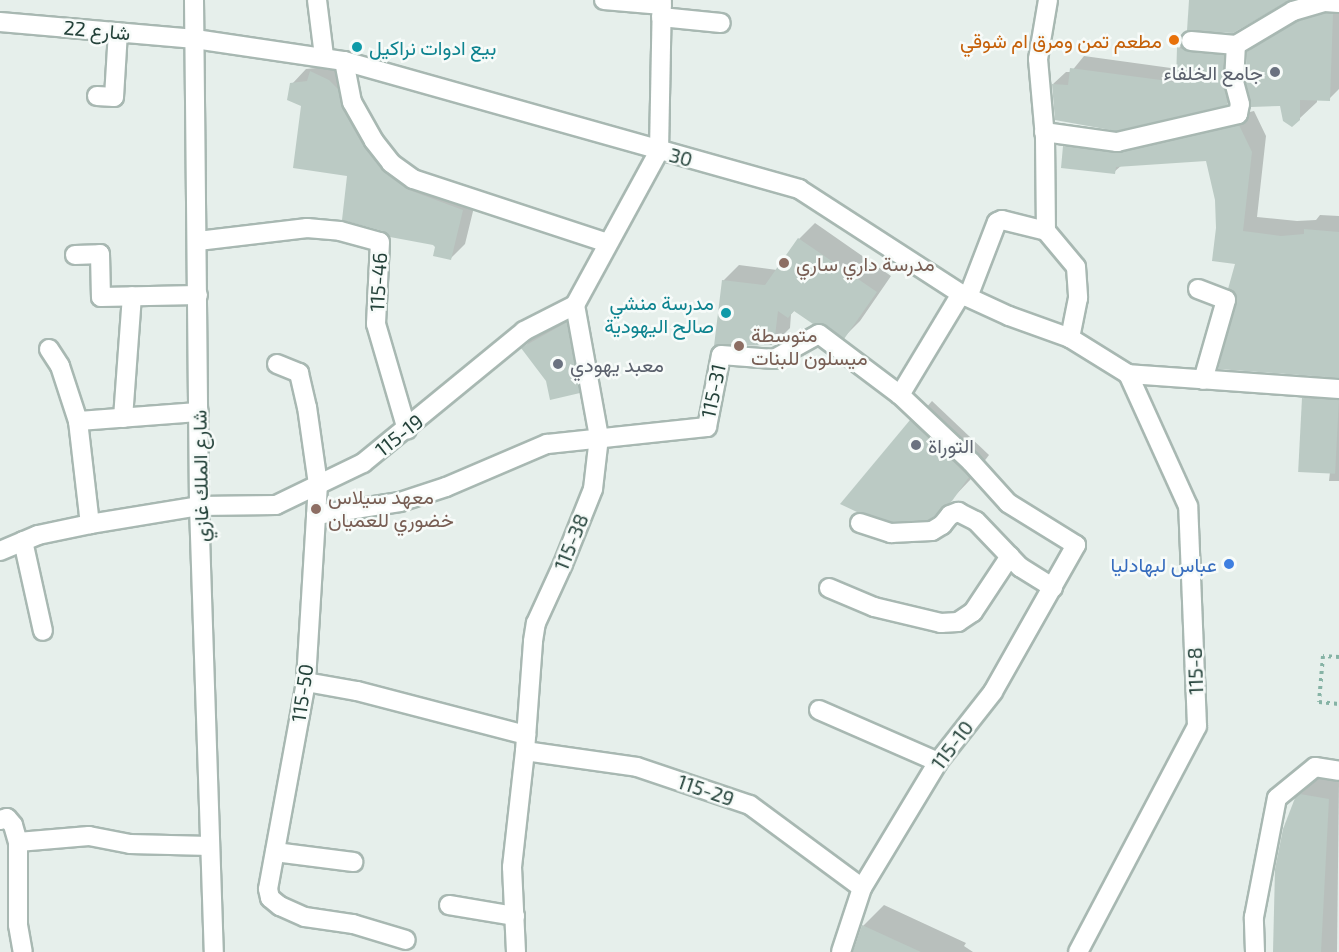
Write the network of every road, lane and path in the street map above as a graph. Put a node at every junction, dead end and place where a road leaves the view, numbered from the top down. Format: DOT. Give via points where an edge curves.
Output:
graph roads {
  1 [pos="194,0"];
  2 [pos="317,0"];
  3 [pos="604,0"];
  4 [pos="1048,0"];
  5 [pos="1339,3"];
  6 [pos="1298,5"];
  7 [pos="662,7"];
  8 [pos="0,22"];
  9 [pos="721,23"];
  10 [pos="118,32"];
  11 [pos="195,39"];
  12 [pos="1191,41"];
  13 [pos="1236,45"];
  14 [pos="324,56"];
  15 [pos="344,61"];
  16 [pos="97,96"];
  17 [pos="1044,132"];
  18 [pos="659,151"];
  19 [pos="1046,231"];
  20 [pos="198,241"];
  21 [pos="608,243"];
  22 [pos="75,255"];
  23 [pos="1198,290"];
  24 [pos="198,295"];
  25 [pos="965,295"];
  26 [pos="132,296"];
  27 [pos="575,305"];
  28 [pos="1070,338"];
  29 [pos="50,349"];
  30 [pos="277,364"];
  31 [pos="1128,374"];
  32 [pos="1203,380"];
  33 [pos="1339,389"];
  34 [pos="900,395"];
  35 [pos="199,412"];
  36 [pos="123,418"];
  37 [pos="78,421"];
  38 [pos="407,430"];
  39 [pos="599,437"];
  40 [pos="318,484"];
  41 [pos="199,506"];
  42 [pos="316,515"];
  43 [pos="860,523"];
  44 [pos="90,524"];
  45 [pos="23,541"];
  46 [pos="1076,544"];
  47 [pos="0,551"];
  48 [pos="1010,556"];
  49 [pos="829,588"];
  50 [pos="1053,588"];
  51 [pos="43,631"];
  52 [pos="1339,657"];
  53 [pos="306,682"];
  54 [pos="1339,704"];
  55 [pos="819,710"];
  56 [pos="526,743"];
  57 [pos="938,762"];
  58 [pos="1339,771"];
  59 [pos="0,820"];
  60 [pos="18,842"];
  61 [pos="210,846"];
  62 [pos="275,852"];
  63 [pos="353,862"];
  64 [pos="862,888"];
  65 [pos="449,905"];
  66 [pos="515,916"];
  67 [pos="406,940"];
  68 [pos="23,952"];
  69 [pos="214,952"];
  70 [pos="516,952"];
  71 [pos="841,952"];
  72 [pos="1078,952"];
  73 [pos="1255,952"];
  1 -- 11 [label="street, شارع الملك غازي"];
  2 -- 14 [label="street"];
  3 -- 7 [label="street"];
  4 -- 17 [label="street" via="1038,59"];
  5 -- 6 [label="street"];
  6 -- 13 [label="street"];
  7 -- 9 [label="street"];
  7 -- 18 [label="street"];
  8 -- 10 [label="street, شارع 22"];
  10 -- 11 [label="street, شارع 22"];
  10 -- 16 [label="street" via="114,97"];
  11 -- 14 [label="street, 30"];
  11 -- 20 [label="street, شارع الملك غازي"];
  12 -- 13 [label="street"];
  13 -- 17 [label="street" via="1234,82 1240,104 1238,114 1118,142"];
  14 -- 15 [label="street, 30"];
  15 -- 18 [label="street, 30"];
  15 -- 21 [label="street" via="352,102 374,141 391,163 413,179"];
  17 -- 19 [label="street"];
  18 -- 21 [label="street"];
  18 -- 25 [label="street, 30" via="799,189"];
  19 -- 25 [label="street" via="997,222"];
  19 -- 28 [label="street" via="1076,267 1078,298"];
  20 -- 24 [label="street, شارع الملك غازي"];
  20 -- 38 [label="street, 115-46" via="307,228 340,231 380,242 376,324"];
  21 -- 27 [label="street"];
  22 -- 26 [label="street" via="100,254 101,297"];
  23 -- 32 [label="street" via="1226,300"];
  24 -- 26 [label="street"];
  24 -- 35 [label="street, شارع الملك غازي"];
  25 -- 28 [label="street, 30"];
  25 -- 34 [label="street"];
  26 -- 36 [label="street"];
  27 -- 38 [label="street, 115-19" via="524,331"];
  27 -- 39 [label="street, 115-38"];
  28 -- 31 [label="street, 30"];
  29 -- 37 [label="street" via="60,366"];
  30 -- 40 [label="street, 115-50" via="299,374"];
  31 -- 32 [label="street"];
  31 -- 72 [label="street, 115-8" via="1188,506 1197,726"];
  32 -- 33 [label="street"];
  34 -- 39 [label="street, 115-31" via="819,334 774,358 721,355 706,427"];
  34 -- 46 [label="street, 115-31" via="1008,503"];
  35 -- 36 [label="street"];
  35 -- 41 [label="street, شارع الملك غازي"];
  36 -- 37 [label="street"];
  37 -- 44 [label="street"];
  38 -- 40 [label="street, 115-19" via="363,463"];
  39 -- 42 [label="street, 115-31" via="547,444 400,502"];
  39 -- 56 [label="street, 115-38" via="593,489 536,623"];
  40 -- 41 [label="street, 115-19" via="276,505"];
  40 -- 42 [label="street, 115-50"];
  41 -- 44 [label="street, 115-19"];
  41 -- 61 [label="street, شارع الملك غازي"];
  42 -- 53 [label="street, 115-50"];
  43 -- 48 [label="street" via="891,533 932,531 950,514 958,512 976,521"];
  44 -- 45 [label="street, 115-19"];
  45 -- 47 [label="street, 115-19"];
  45 -- 51 [label="street"];
  46 -- 50 [label="street, 115-10"];
  48 -- 49 [label="street" via="973,612 958,622 941,623 874,607"];
  48 -- 50 [label="street"];
  50 -- 57 [label="street, 115-10" via="993,692"];
  52 -- 54 [label="path" via="1323,656 1319,702"];
  53 -- 56 [label="street" via="357,690"];
  53 -- 62 [label="street, 115-50"];
  55 -- 57 [label="street"];
  56 -- 64 [label="street, 115-29" via="637,767 750,805"];
  56 -- 66 [label="street, 115-38" via="512,867"];
  57 -- 64 [label="street, 115-10"];
  58 -- 73 [label="street" via="1315,767 1277,798 1254,917"];
  59 -- 60 [label="street" via="7,818 13,825"];
  60 -- 61 [label="street" via="89,836 130,844"];
  60 -- 68 [label="street" via="18,925"];
  61 -- 69 [label="street, شارع الملك غازي"];
  62 -- 63 [label="street"];
  62 -- 67 [label="street, 115-50" via="268,889 270,898 280,906 305,917 353,924"];
  64 -- 71 [label="street, 115-10"];
  65 -- 66 [label="street"];
  66 -- 70 [label="street, 115-38"];
}
